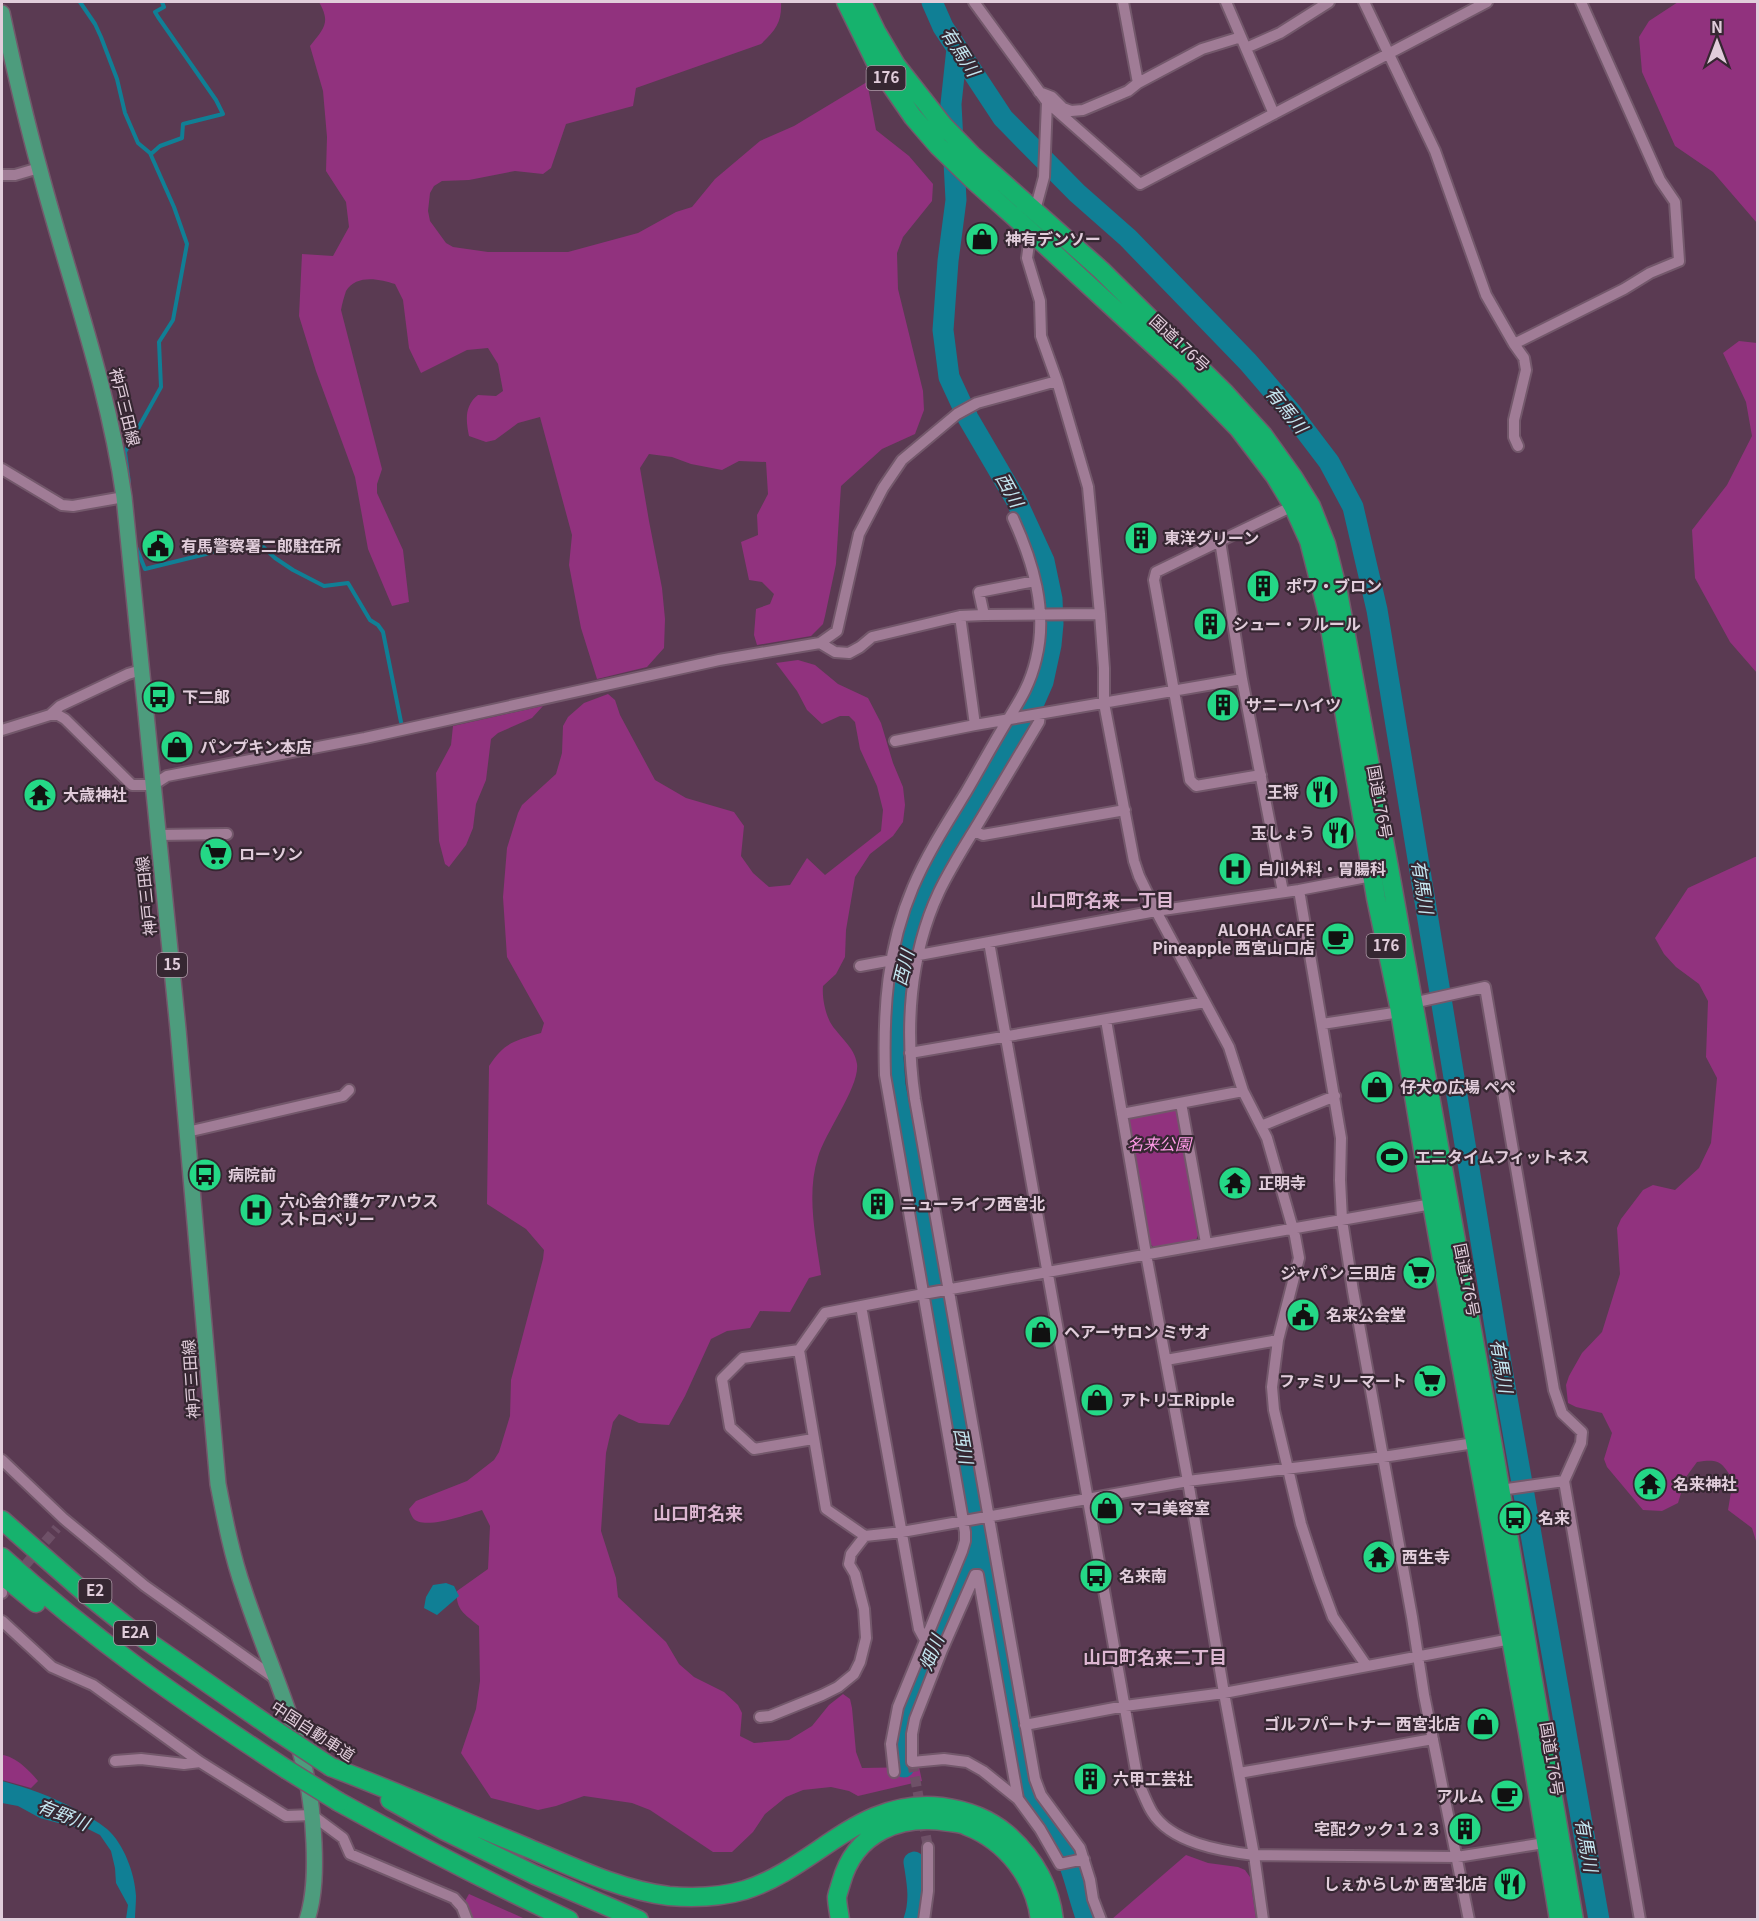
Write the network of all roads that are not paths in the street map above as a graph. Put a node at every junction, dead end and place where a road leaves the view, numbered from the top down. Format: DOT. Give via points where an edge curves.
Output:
graph roads {
  1 [pos="846,2"];
  2 [pos="862,2"];
  3 [pos="974,2"];
  4 [pos="1123,2"];
  5 [pos="1226,2"];
  6 [pos="1329,2"];
  7 [pos="1364,2"];
  8 [pos="1487,2"];
  9 [pos="1581,2"];
  10 [pos="2,12"];
  11 [pos="1244,43"];
  12 [pos="1389,55"];
  13 [pos="1138,83"];
  14 [pos="1039,92"];
  15 [pos="1047,102"];
  16 [pos="1274,114"];
  17 [pos="39,168"];
  18 [pos="2,175"];
  19 [pos="1035,209"];
  20 [pos="1030,231"];
  21 [pos="1514,344"];
  22 [pos="1057,381"];
  23 [pos="1518,446"];
  24 [pos="2,469"];
  25 [pos="124,497"];
  26 [pos="1293,506"];
  27 [pos="1012,518"];
  28 [pos="1220,541"];
  29 [pos="1035,581"];
  30 [pos="1100,614"];
  31 [pos="984,615"];
  32 [pos="1040,615"];
  33 [pos="960,616"];
  34 [pos="820,643"];
  35 [pos="141,670"];
  36 [pos="1242,679"];
  37 [pos="1174,691"];
  38 [pos="1104,703"];
  39 [pos="1040,714"];
  40 [pos="50,715"];
  41 [pos="1008,720"];
  42 [pos="975,725"];
  43 [pos="2,730"];
  44 [pos="896,741"];
  45 [pos="1261,775"];
  46 [pos="153,785"];
  47 [pos="1125,810"];
  48 [pos="974,831"];
  49 [pos="227,834"];
  50 [pos="158,835"];
  51 [pos="1381,875"];
  52 [pos="1299,890"];
  53 [pos="1283,892"];
  54 [pos="1156,911"];
  55 [pos="989,942"];
  56 [pos="917,957"];
  57 [pos="890,962"];
  58 [pos="860,966"];
  59 [pos="1205,1002"];
  60 [pos="1408,1005"];
  61 [pos="1106,1020"];
  62 [pos="1322,1024"];
  63 [pos="1006,1037"];
  64 [pos="910,1053"];
  65 [pos="349,1090"];
  66 [pos="1244,1090"];
  67 [pos="1335,1096"];
  68 [pos="1181,1102"];
  69 [pos="1122,1114"];
  70 [pos="1261,1126"];
  71 [pos="188,1132"];
  72 [pos="1432,1204"];
  73 [pos="1342,1220"];
  74 [pos="1292,1227"];
  75 [pos="1206,1243"];
  76 [pos="1146,1254"];
  77 [pos="1047,1272"];
  78 [pos="948,1289"];
  79 [pos="923,1293"];
  80 [pos="861,1306"];
  81 [pos="1278,1340"];
  82 [pos="799,1350"];
  83 [pos="1166,1360"];
  84 [pos="813,1439"];
  85 [pos="1484,1442"];
  86 [pos="1383,1457"];
  87 [pos="2,1460"];
  88 [pos="1287,1468"];
  89 [pos="1188,1481"];
  90 [pos="1564,1481"];
  91 [pos="1505,1489"];
  92 [pos="1087,1499"];
  93 [pos="2,1508"];
  94 [pos="987,1517"];
  95 [pos="2,1520"];
  96 [pos="966,1521"];
  97 [pos="902,1532"];
  98 [pos="865,1536"];
  99 [pos="2,1557"];
  100 [pos="2,1587"];
  101 [pos="2,1621"];
  102 [pos="1511,1639"];
  103 [pos="927,1642"];
  104 [pos="941,1649"];
  105 [pos="1419,1656"];
  106 [pos="1366,1665"];
  107 [pos="190,1672"];
  108 [pos="276,1680"];
  109 [pos="1224,1692"];
  110 [pos="173,1694"];
  111 [pos="1125,1706"];
  112 [pos="760,1717"];
  113 [pos="1025,1725"];
  114 [pos="1433,1738"];
  115 [pos="115,1761"];
  116 [pos="200,1762"];
  117 [pos="331,1767"];
  118 [pos="894,1772"];
  119 [pos="1239,1773"];
  120 [pos="1018,1799"];
  121 [pos="312,1815"];
  122 [pos="1554,1841"];
  123 [pos="928,1847"];
  124 [pos="1254,1854"];
  125 [pos="1457,1857"];
  126 [pos="1081,1859"];
  127 [pos="307,1920"];
  128 [pos="467,1920"];
  129 [pos="569,1920"];
  130 [pos="639,1920"];
  131 [pos="840,1920"];
  132 [pos="924,1920"];
  133 [pos="1040,1920"];
  134 [pos="1054,1920"];
  135 [pos="1101,1920"];
  136 [pos="1263,1920"];
  137 [pos="1469,1920"];
  138 [pos="1559,1920"];
  139 [pos="1575,1920"];
  140 [pos="1640,1920"];
  1 -- 20 [label="highway, 国道176号 / 176" via="877,65 913,117 938,146"];
  2 -- 19 [label="highway, 国道176号 / 176" via="896,65 922,100 972,155"];
  3 -- 14 [label="street"];
  4 -- 13 [label="street"];
  5 -- 11 [label="street"];
  6 -- 11 [label="street" via="1280,33"];
  7 -- 12 [label="street"];
  8 -- 12 [label="street"];
  9 -- 21 [label="street" via="1660,180 1675,202 1679,261"];
  10 -- 17 [label="main road, 神戸三田線 / 15"];
  11 -- 13 [label="street" via="1202,49"];
  11 -- 16 [label="street"];
  12 -- 16 [label="street"];
  12 -- 21 [label="street" via="1435,151 1486,295"];
  13 -- 14 [label="street" via="1128,92 1083,110 1063,108 1052,97"];
  14 -- 15 [label="street"];
  15 -- 16 [label="street" via="1140,184"];
  15 -- 19 [label="street" via="1044,177"];
  17 -- 18 [label="street"];
  17 -- 25 [label="main road, 神戸三田線 / 15" via="106,400"];
  19 -- 20 [label="street"];
  19 -- 51 [label="highway, 国道176号 / 176" via="1225,393 1263,435 1311,506 1338,592"];
  20 -- 22 [label="street" via="1027,258 1040,301 1041,336"];
  20 -- 26 [label="highway, 国道176号 / 176" via="1239,429"];
  21 -- 23 [label="street" via="1527,370 1514,420"];
  22 -- 30 [label="street" via="1088,487"];
  22 -- 34 [label="street" via="977,404 957,414 902,460 882,488 859,534 837,631"];
  24 -- 25 [label="street" via="62,505"];
  25 -- 35 [label="main road, 神戸三田線 / 15"];
  26 -- 28 [label="street"];
  26 -- 51 [label="highway, 国道176号 / 176" via="1310,541 1327,610"];
  27 -- 29 [label="street"];
  28 -- 36 [label="street"];
  28 -- 37 [label="street" via="1156,572 1154,580"];
  29 -- 31 [label="street" via="979,592"];
  29 -- 32 [label="street"];
  30 -- 32 [label="street"];
  30 -- 38 [label="street"];
  31 -- 32 [label="street"];
  31 -- 33 [label="street"];
  32 -- 41 [label="street" via="1037,658 1020,702"];
  33 -- 34 [label="street" via="872,637 849,653"];
  33 -- 42 [label="street"];
  34 -- 46 [label="street" via="719,660 365,738 167,776"];
  35 -- 40 [label="street" via="60,706"];
  35 -- 46 [label="main road, 神戸三田線 / 15"];
  36 -- 37 [label="street"];
  36 -- 45 [label="street"];
  37 -- 38 [label="street"];
  37 -- 45 [label="street" via="1190,780 1196,786"];
  38 -- 39 [label="street"];
  38 -- 47 [label="street"];
  39 -- 41 [label="street"];
  39 -- 48 [label="street" via="1039,722"];
  40 -- 43 [label="street"];
  40 -- 46 [label="street" via="65,719 132,785"];
  41 -- 42 [label="street"];
  41 -- 57 [label="street" via="912,888"];
  42 -- 44 [label="street"];
  45 -- 53 [label="street"];
  46 -- 50 [label="main road, 神戸三田線 / 15"];
  47 -- 48 [label="street" via="983,835"];
  47 -- 54 [label="street" via="1137,869"];
  48 -- 56 [label="street" via="938,894"];
  49 -- 50 [label="street"];
  50 -- 71 [label="main road, 神戸三田線 / 15"];
  51 -- 52 [label="street"];
  51 -- 60 [label="highway, 国道176号 / 176"];
  52 -- 53 [label="street"];
  52 -- 62 [label="street"];
  53 -- 54 [label="street"];
  54 -- 55 [label="street"];
  54 -- 59 [label="street"];
  55 -- 56 [label="street"];
  55 -- 63 [label="street"];
  56 -- 57 [label="street"];
  56 -- 64 [label="street"];
  57 -- 58 [label="street"];
  57 -- 79 [label="street" via="885,1002 885,1075"];
  59 -- 61 [label="street"];
  59 -- 66 [label="street" via="1229,1047"];
  60 -- 62 [label="street"];
  60 -- 72 [label="highway, 国道176号 / 176"];
  60 -- 85 [label="highway, 国道176号 / 176"];
  60 -- 90 [label="street" via="1485,987 1554,1390 1562,1413 1582,1432"];
  61 -- 63 [label="street"];
  61 -- 69 [label="street"];
  62 -- 67 [label="street"];
  63 -- 64 [label="street"];
  63 -- 77 [label="street"];
  64 -- 78 [label="street"];
  65 -- 71 [label="street" via="343,1096"];
  66 -- 68 [label="street"];
  66 -- 70 [label="street"];
  67 -- 70 [label="street"];
  67 -- 73 [label="street" via="1341,1138"];
  68 -- 69 [label="street"];
  68 -- 75 [label="street"];
  69 -- 76 [label="street"];
  70 -- 74 [label="street"];
  71 -- 108 [label="main road, 神戸三田線 / 15" via="218,1484 233,1556"];
  72 -- 73 [label="street"];
  72 -- 85 [label="highway, 国道176号 / 176"];
  73 -- 74 [label="street"];
  73 -- 86 [label="street"];
  74 -- 75 [label="street"];
  74 -- 81 [label="street" via="1299,1258"];
  75 -- 76 [label="street"];
  76 -- 77 [label="street"];
  76 -- 83 [label="street"];
  77 -- 78 [label="street"];
  77 -- 92 [label="street"];
  78 -- 79 [label="street"];
  78 -- 94 [label="street"];
  79 -- 80 [label="street"];
  79 -- 96 [label="street"];
  80 -- 82 [label="street" via="825,1313"];
  80 -- 97 [label="street"];
  81 -- 83 [label="street"];
  81 -- 88 [label="street" via="1272,1397"];
  82 -- 84 [label="street"];
  82 -- 84 [label="street" via="743,1358 722,1379 730,1426 754,1449"];
  83 -- 89 [label="street"];
  84 -- 98 [label="street" via="826,1509"];
  85 -- 86 [label="street"];
  85 -- 91 [label="highway, 国道176号 / 176"];
  85 -- 102 [label="highway, 国道176号 / 176"];
  86 -- 88 [label="street"];
  86 -- 105 [label="street"];
  87 -- 108 [label="street" via="60,1524"];
  88 -- 89 [label="street"];
  88 -- 106 [label="street" via="1301,1524 1333,1617"];
  89 -- 92 [label="street"];
  89 -- 109 [label="street"];
  90 -- 91 [label="street"];
  90 -- 140 [label="street"];
  91 -- 122 [label="highway, 国道176号 / 176"];
  92 -- 94 [label="street"];
  92 -- 111 [label="street"];
  93 -- 107 [label="highway, E2"];
  94 -- 96 [label="street"];
  94 -- 113 [label="street"];
  95 -- 107 [label="highway, 中国自動車道 / E2A" via="85,1593"];
  96 -- 97 [label="street"];
  96 -- 103 [label="street" via="962,1551"];
  97 -- 98 [label="street"];
  97 -- 103 [label="street" via="919,1629"];
  98 -- 112 [label="street" via="851,1554 849,1564 864,1609 866,1638 854,1674 822,1695"];
  99 -- 110 [label="highway, E2A" via="98,1638"];
  100 -- 110 [label="highway, E2" via="33,1601"];
  101 -- 116 [label="street" via="52,1667 93,1684"];
  102 -- 105 [label="street"];
  102 -- 122 [label="highway, 国道176号 / 176"];
  103 -- 104 [label="street"];
  103 -- 118 [label="street" via="898,1707 891,1744"];
  104 -- 120 [label="street" via="915,1719 912,1762 967,1762"];
  104 -- 120 [label="street" via="978,1575"];
  105 -- 106 [label="street"];
  105 -- 114 [label="street"];
  106 -- 109 [label="street"];
  107 -- 117 [label="highway, 中国自動車道 / E2A, bridge"];
  108 -- 121 [label="main road, 神戸三田線 / 15" via="301,1755"];
  109 -- 111 [label="street"];
  109 -- 119 [label="street"];
  110 -- 129 [label="highway, E2A, bridge" via="339,1802"];
  111 -- 113 [label="street"];
  111 -- 124 [label="street" via="1138,1782 1161,1823 1205,1847"];
  113 -- 126 [label="street" via="1041,1796 1080,1848"];
  114 -- 119 [label="street"];
  114 -- 125 [label="street"];
  115 -- 116 [label="street"];
  116 -- 121 [label="street" via="286,1816"];
  117 -- 130 [label="highway, 中国自動車道 / E2A" via="455,1836"];
  117 -- 134 [label="highway" via="585,1872 624,1886 689,1897 746,1890 887,1811 927,1805 954,1808 998,1826 1015,1841 1035,1864 1048,1889"];
  119 -- 124 [label="street"];
  120 -- 126 [label="street" via="1060,1864"];
  121 -- 127 [label="main road, 神戸三田線 / 15" via="315,1863"];
  121 -- 128 [label="street" via="343,1838 350,1854 454,1898"];
  122 -- 125 [label="street"];
  122 -- 138 [label="highway, 国道176号 / 176"];
  122 -- 139 [label="highway, 国道176号 / 176"];
  123 -- 132 [label="street"];
  124 -- 125 [label="street"];
  124 -- 136 [label="street"];
  125 -- 137 [label="street"];
  126 -- 135 [label="street"];
  131 -- 133 [label="highway" via="837,1898 845,1868 860,1846 901,1822 930,1819 966,1825 1001,1846 1031,1885"];
}
